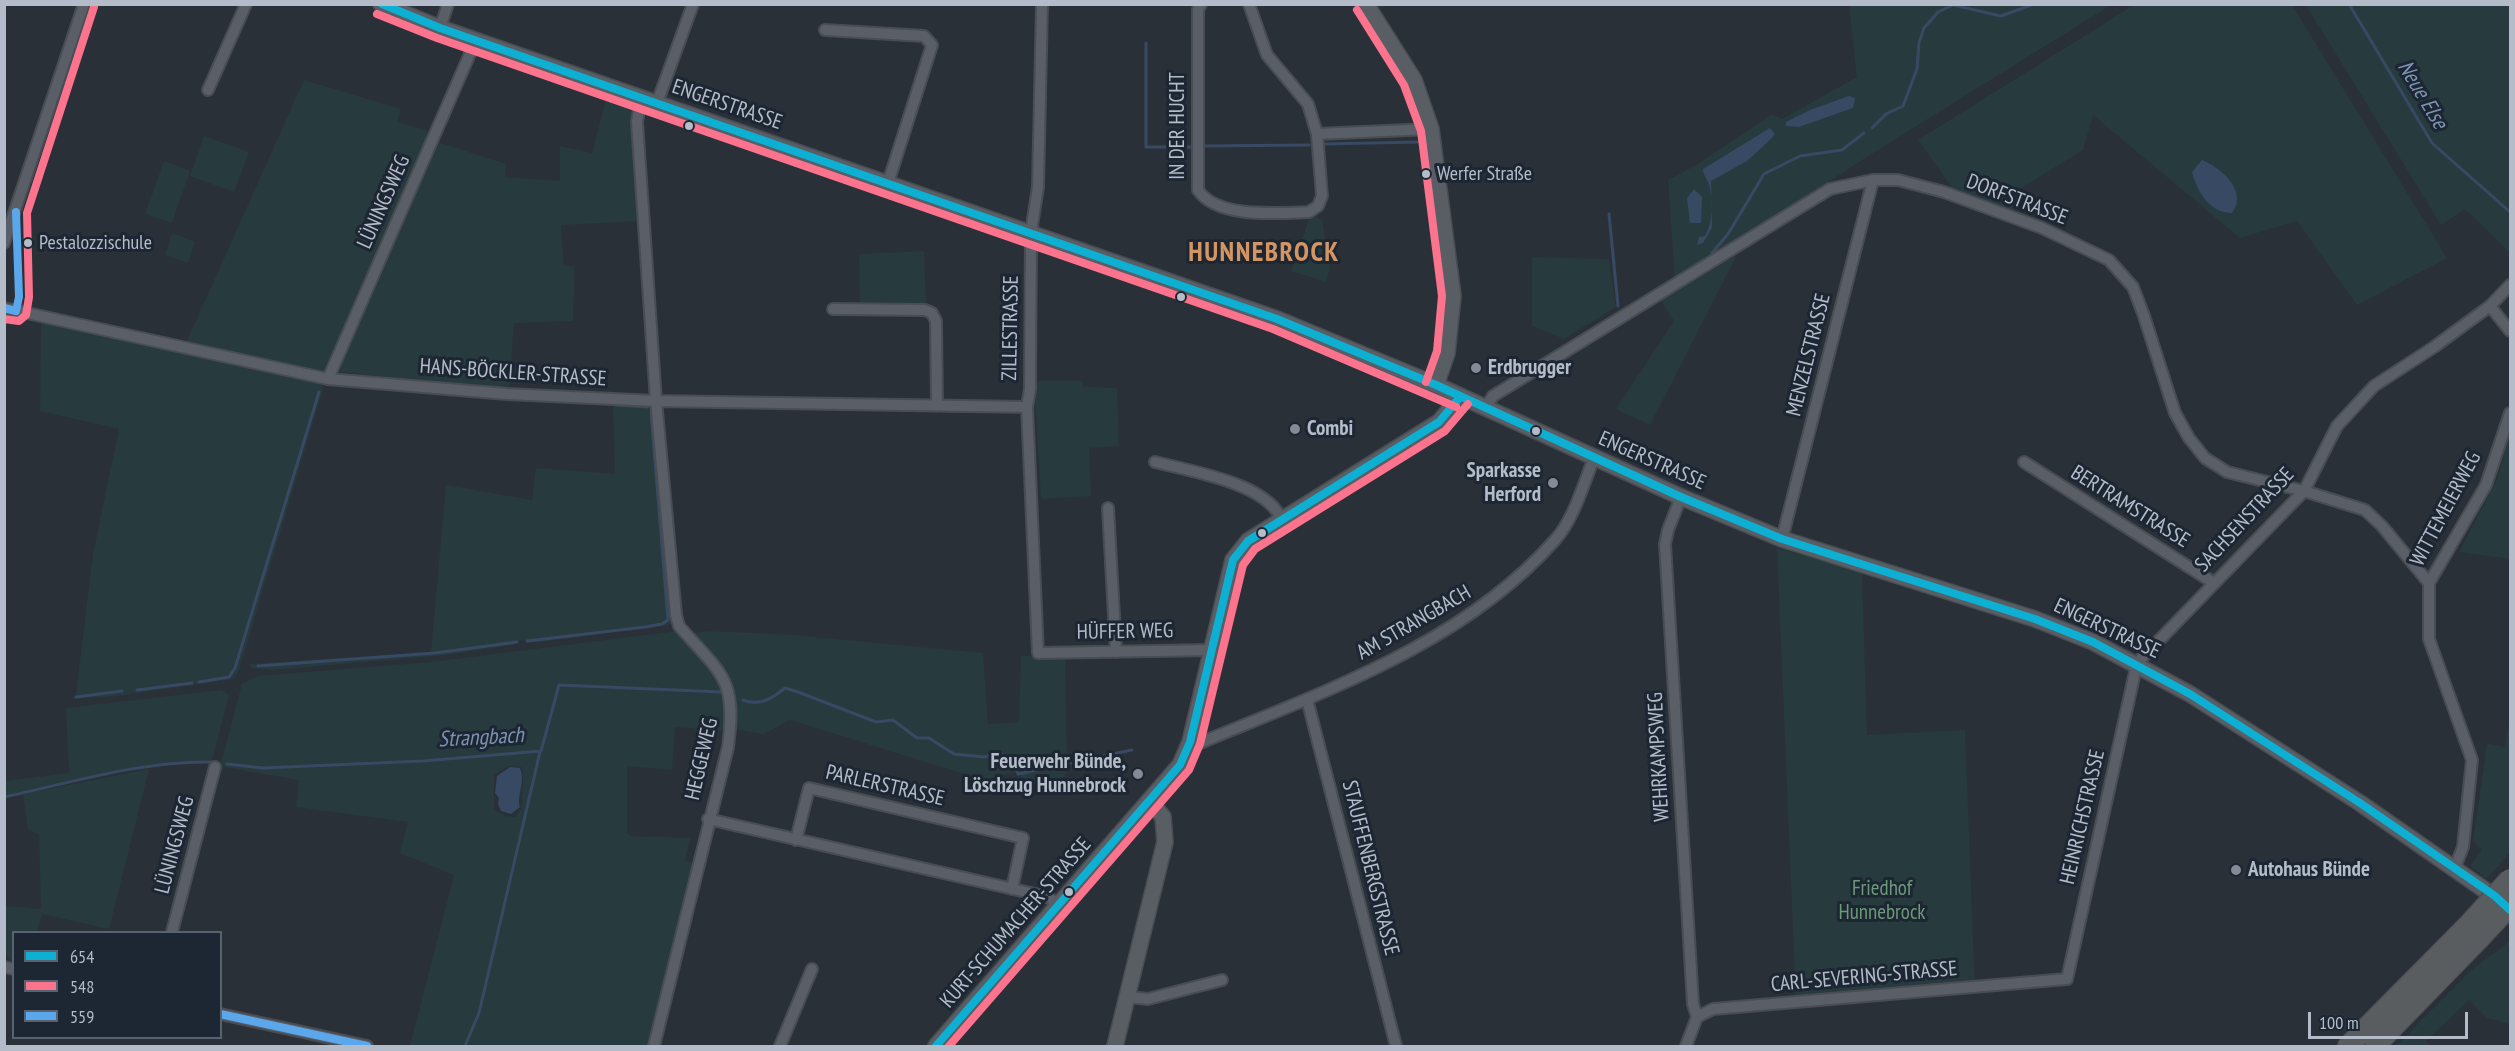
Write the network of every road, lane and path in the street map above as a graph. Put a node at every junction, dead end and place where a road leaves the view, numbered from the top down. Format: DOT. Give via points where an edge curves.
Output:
graph roads {
  1 [pos="84,4"];
  2 [pos="246,4"];
  3 [pos="381,4"];
  4 [pos="448,4"];
  5 [pos="693,4"];
  6 [pos="1042,4"];
  7 [pos="1201,4"];
  8 [pos="1249,4"];
  9 [pos="1366,4"];
  10 [pos="440,28"];
  11 [pos="825,30"];
  12 [pos="476,40"];
  13 [pos="208,90"];
  14 [pos="641,98"];
  15 [pos="657,103"];
  16 [pos="1431,129"];
  17 [pos="1317,134"];
  18 [pos="1872,180"];
  19 [pos="888,183"];
  20 [pos="1031,232"];
  21 [pos="4,243"];
  22 [pos="2511,285"];
  23 [pos="2490,306"];
  24 [pos="4,308"];
  25 [pos="833,309"];
  26 [pos="2511,331"];
  27 [pos="328,379"];
  28 [pos="1436,385"];
  29 [pos="1460,397"];
  30 [pos="656,401"];
  31 [pos="937,406"];
  32 [pos="1027,406"];
  33 [pos="1485,409"];
  34 [pos="2511,412"];
  35 [pos="1594,458"];
  36 [pos="1155,462"];
  37 [pos="2024,462"];
  38 [pos="2304,491"];
  39 [pos="1680,497"];
  40 [pos="1108,508"];
  41 [pos="1282,521"];
  42 [pos="1782,539"];
  43 [pos="2429,583"];
  44 [pos="2214,584"];
  45 [pos="1212,650"];
  46 [pos="1116,652"];
  47 [pos="1038,653"];
  48 [pos="2137,663"];
  49 [pos="1307,699"];
  50 [pos="1190,742"];
  51 [pos="215,767"];
  52 [pos="1150,801"];
  53 [pos="708,819"];
  54 [pos="796,840"];
  55 [pos="2455,867"];
  56 [pos="2511,879"];
  57 [pos="1012,889"];
  58 [pos="2505,904"];
  59 [pos="1059,905"];
  60 [pos="2476,930"];
  61 [pos="173,931"];
  62 [pos="812,969"];
  63 [pos="2067,979"];
  64 [pos="1222,980"];
  65 [pos="1128,997"];
  66 [pos="222,1014"];
  67 [pos="1697,1017"];
  68 [pos="367,1047"];
  69 [pos="654,1047"];
  70 [pos="780,1047"];
  71 [pos="936,1047"];
  72 [pos="1115,1047"];
  73 [pos="1396,1047"];
  74 [pos="1686,1047"];
  75 [pos="2348,1047"];
  76 [pos="2375,1047"];
  1 -- 21 [label="street"];
  2 -- 13 [label="street"];
  3 -- 10 [label="main road, ENGERSTRASSE"];
  4 -- 10 [label="street"];
  5 -- 15 [label="street"];
  6 -- 20 [label="street, ZILLESTRASSE" via="1038,187"];
  7 -- 17 [label="street, IN DER HUCHT" via="1198,190 1203,197 1244,213 1309,212 1318,206 1322,196"];
  8 -- 17 [label="street, IN DER HUCHT" via="1267,55 1308,104"];
  9 -- 16 [label="main road" via="1414,80"];
  10 -- 12 [label="main road, ENGERSTRASSE"];
  11 -- 19 [label="street" via="924,36 932,45"];
  12 -- 14 [label="main road, ENGERSTRASSE"];
  12 -- 27 [label="street, LÜNINGSWEG"];
  14 -- 15 [label="main road, ENGERSTRASSE"];
  14 -- 30 [label="street, HEGGEWEG" via="637,122"];
  15 -- 19 [label="main road, ENGERSTRASSE"];
  16 -- 17 [label="street"];
  16 -- 28 [label="main road" via="1453,296 1447,353"];
  18 -- 33 [label="street, DORFSTRASSE" via="1830,189 1493,396"];
  18 -- 38 [label="street, DORFSTRASSE" via="1898,180 1944,192 2042,228 2109,260 2133,288 2175,413 2205,458 2227,472"];
  18 -- 42 [label="street, MENZELSTRASSE"];
  19 -- 20 [label="main road, ENGERSTRASSE"];
  20 -- 28 [label="main road, ENGERSTRASSE" via="1277,319"];
  20 -- 32 [label="street, ZILLESTRASSE"];
  22 -- 23 [label="street, SACHSENSTRASSE"];
  23 -- 26 [label="street"];
  23 -- 38 [label="street, SACHSENSTRASSE" via="2374,386 2337,426"];
  24 -- 27 [label="street, HANS-BÖCKLER-STRASSE"];
  25 -- 31 [label="street" via="932,313 936,321"];
  27 -- 30 [label="street, HANS-BÖCKLER-STRASSE"];
  28 -- 29 [label="main road, ENGERSTRASSE"];
  29 -- 33 [label="main road, ENGERSTRASSE"];
  29 -- 41 [label="main road, KURT-SCHUMACHER-STRASSE" via="1439,422"];
  30 -- 31 [label="street, HANS-BÖCKLER-STRASSE"];
  30 -- 53 [label="street, HEGGEWEG" via="676,615 679,626 725,679 733,713"];
  31 -- 32 [label="street, HANS-BÖCKLER-STRASSE"];
  32 -- 47 [label="street, ZILLESTRASSE"];
  33 -- 35 [label="main road, ENGERSTRASSE"];
  34 -- 43 [label="street, WITTEMEIERWEG" via="2486,485"];
  35 -- 39 [label="main road, ENGERSTRASSE"];
  35 -- 49 [label="street, AM STRANGBACH" via="1555,540 1477,612 1361,676"];
  36 -- 41 [label="street" via="1247,487 1279,513"];
  37 -- 44 [label="street, BERTRAMSTRASSE"];
  38 -- 43 [label="street, DORFSTRASSE" via="2365,510"];
  38 -- 44 [label="street, SACHSENSTRASSE"];
  39 -- 42 [label="main road, ENGERSTRASSE"];
  39 -- 67 [label="street, WEHRKAMPSWEG" via="1665,544"];
  40 -- 46 [label="street"];
  41 -- 45 [label="main road, KURT-SCHUMACHER-STRASSE" via="1238,550"];
  42 -- 48 [label="main road, ENGERSTRASSE" via="2035,619"];
  43 -- 55 [label="street, WITTEMEIERWEG" via="2429,639 2472,760 2463,847"];
  44 -- 48 [label="street, SACHSENSTRASSE"];
  45 -- 46 [label="street, HÜFFER WEG"];
  45 -- 50 [label="main road, KURT-SCHUMACHER-STRASSE"];
  46 -- 47 [label="street, HÜFFER WEG"];
  48 -- 55 [label="main road, ENGERSTRASSE"];
  48 -- 63 [label="street, HEINRICHSTRASSE"];
  49 -- 50 [label="street, AM STRANGBACH" via="1200,743"];
  49 -- 73 [label="street, STAUFFENBERGSTRASSE"];
  50 -- 52 [label="main road, KURT-SCHUMACHER-STRASSE" via="1180,765"];
  51 -- 61 [label="street, LÜNINGSWEG"];
  52 -- 59 [label="main road, KURT-SCHUMACHER-STRASSE"];
  52 -- 65 [label="main road" via="1163,817 1165,842"];
  53 -- 54 [label="street"];
  53 -- 69 [label="street, HEGGEWEG"];
  54 -- 57 [label="street"];
  54 -- 57 [label="street, PARLERSTRASSE" via="809,788 1023,838"];
  55 -- 58 [label="main road, ENGERSTRASSE"];
  56 -- 60 [label="highway, bridge"];
  57 -- 59 [label="street" via="1048,897"];
  58 -- 60 [label="highway, bridge"];
  59 -- 71 [label="main road, KURT-SCHUMACHER-STRASSE"];
  60 -- 75 [label="highway"];
  60 -- 76 [label="highway"];
  62 -- 70 [label="street"];
  63 -- 67 [label="street, CARL-SEVERING-STRASSE" via="1713,1009"];
  64 -- 65 [label="street" via="1148,999"];
  65 -- 72 [label="main road"];
  66 -- 68 [label="street"];
  67 -- 74 [label="street"];
}
